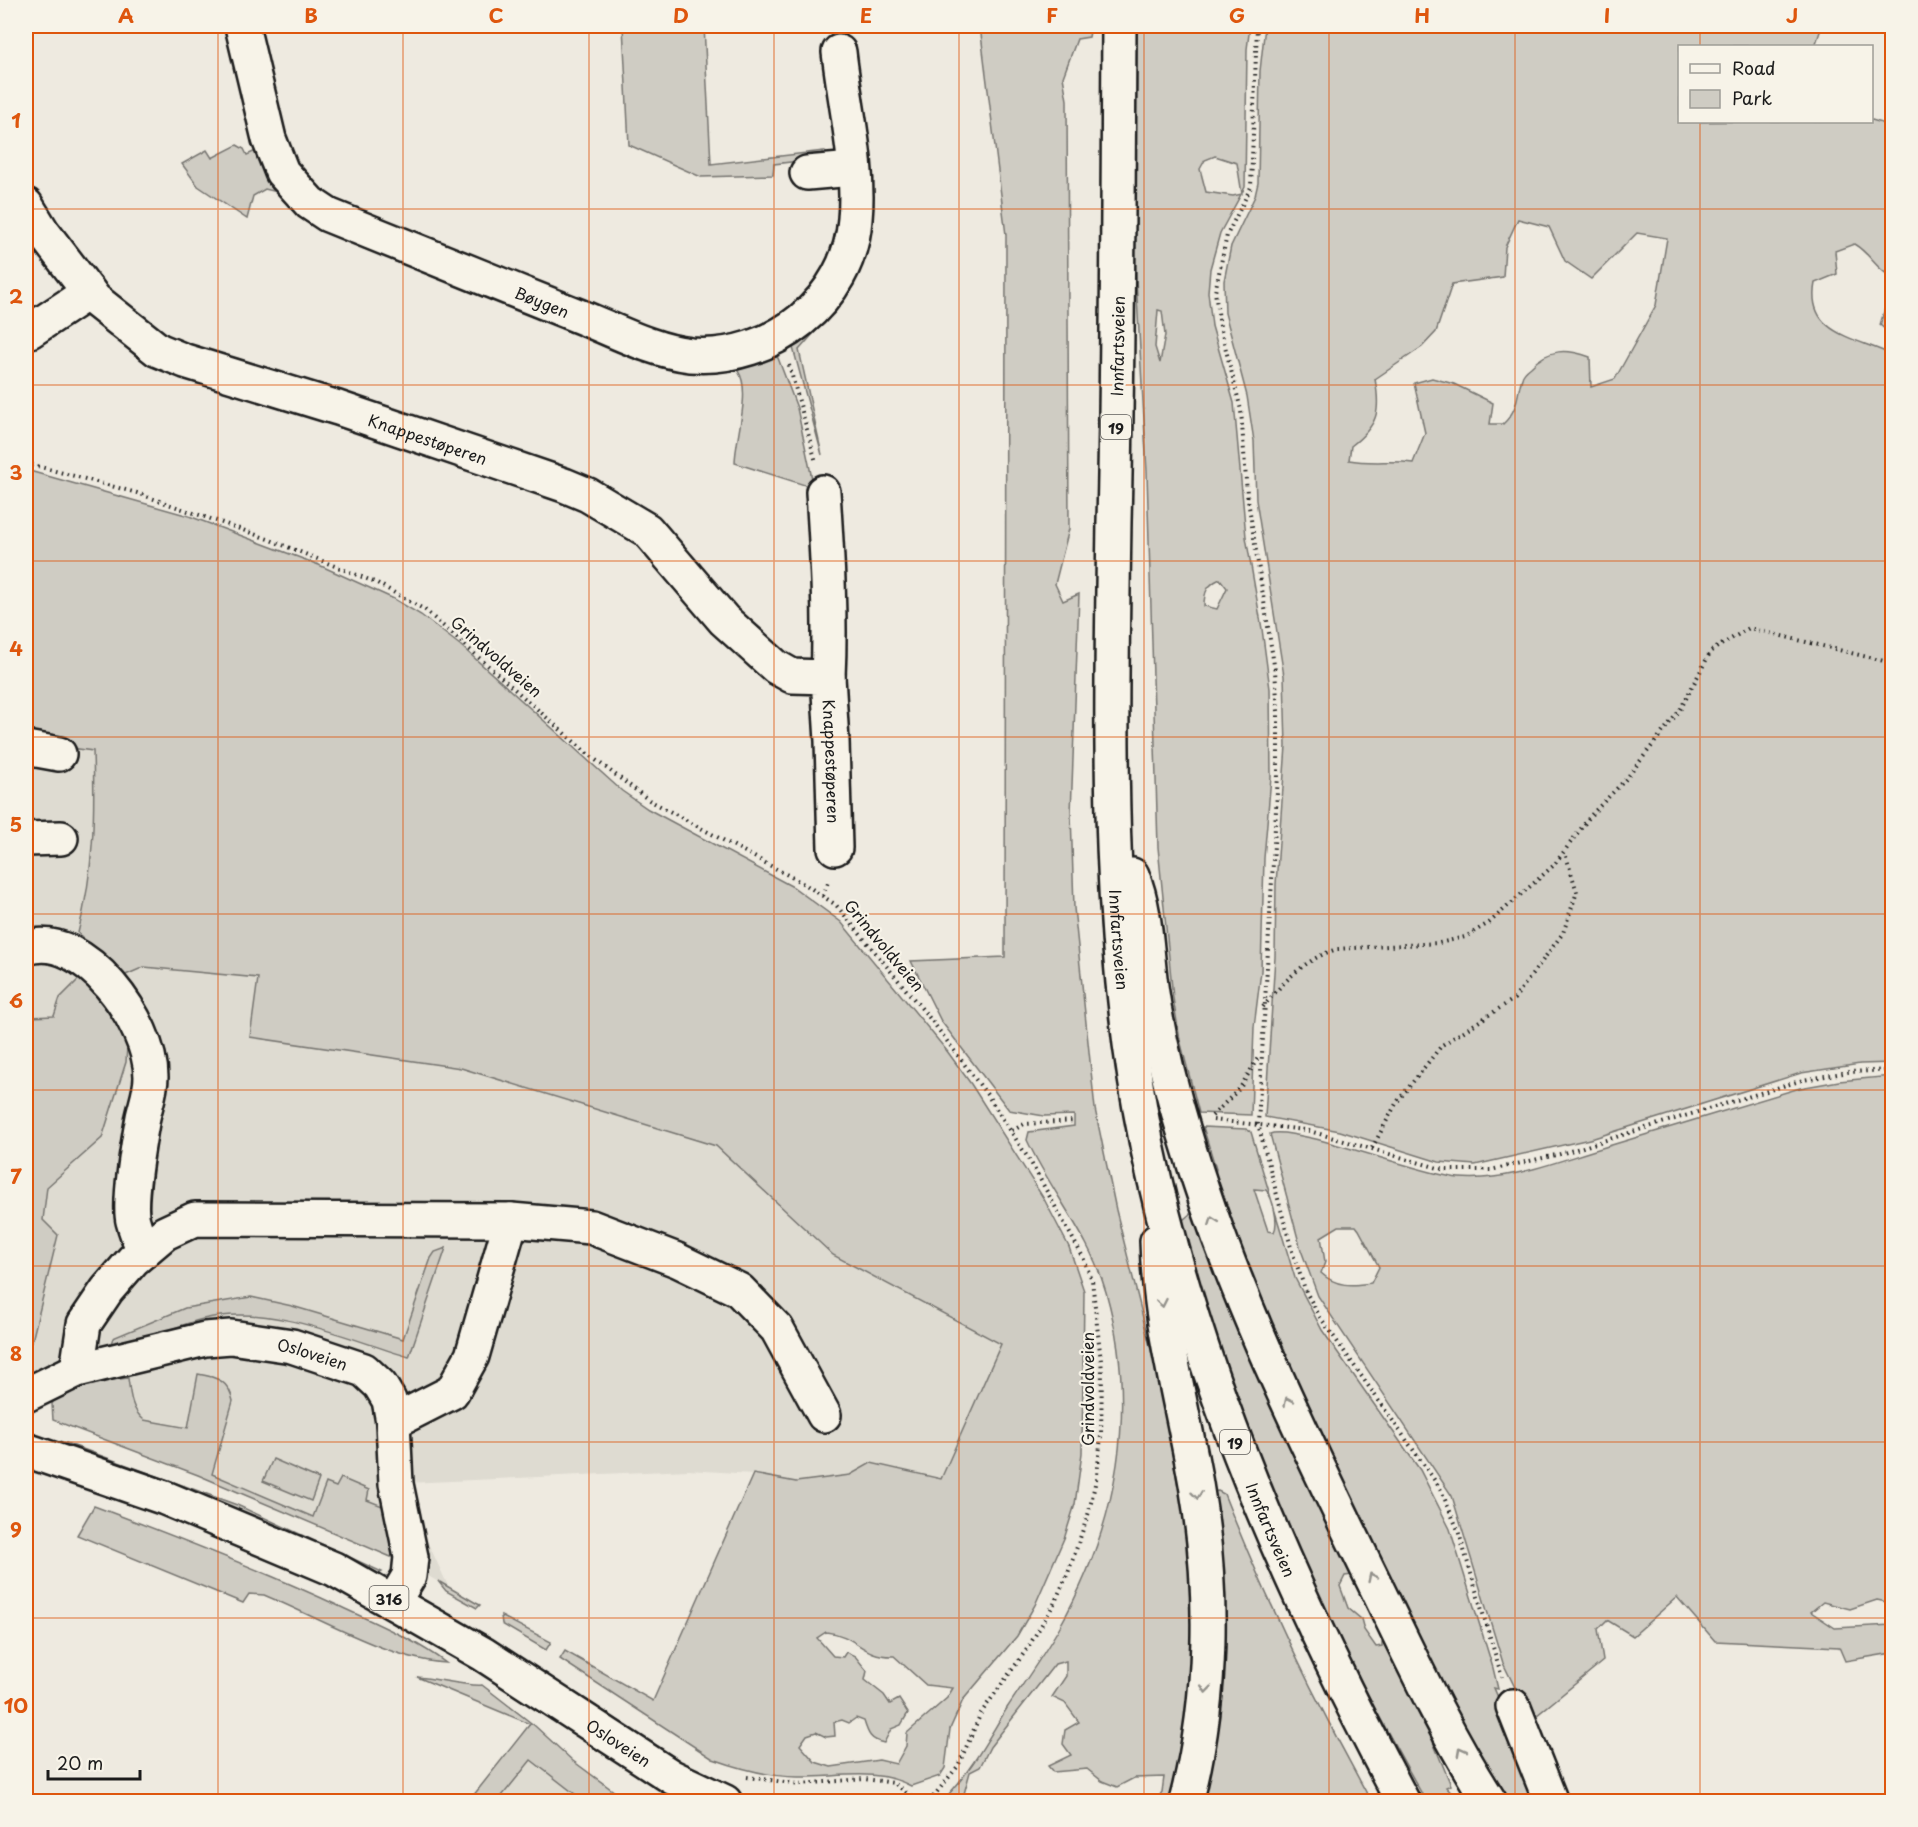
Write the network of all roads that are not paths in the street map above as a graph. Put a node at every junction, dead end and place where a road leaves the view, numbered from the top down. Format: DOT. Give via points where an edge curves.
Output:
graph roads {
  1 [pos="242,26"];
  2 [pos="1119,26"];
  3 [pos="839,52"];
  4 [pos="854,169"];
  5 [pos="807,173"];
  6 [pos="26,205"];
  7 [pos="89,292"];
  8 [pos="30,331"];
  9 [pos="823,492"];
  10 [pos="828,677"];
  11 [pos="26,748"];
  12 [pos="59,754"];
  13 [pos="1113,829"];
  14 [pos="61,838"];
  15 [pos="26,839"];
  16 [pos="835,848"];
  17 [pos="26,948"];
  18 [pos="1156,1182"];
  19 [pos="511,1220"];
  20 [pos="144,1251"];
  21 [pos="77,1370"];
  22 [pos="26,1395"];
  23 [pos="824,1415"];
  24 [pos="393,1422"];
  25 [pos="26,1450"];
  26 [pos="394,1601"];
  27 [pos="1513,1706"];
  28 [pos="725,1802"];
  29 [pos="1186,1802"];
  30 [pos="1403,1802"];
  31 [pos="1490,1802"];
  32 [pos="1551,1802"];
  1 -- 4 [label="main road, Bøygen" via="269,139 282,172 310,203 328,214 660,348 716,356 750,349 777,339 805,316 825,296 850,245 855,219"];
  2 -- 13 [label="main road, Innfartsveien / 19"];
  3 -- 4 [label="main road, Bøygen"];
  4 -- 5 [label="main road"];
  6 -- 7 [label="main road, Knappestøperen"];
  7 -- 8 [label="main road"];
  7 -- 10 [label="main road, Knappestøperen" via="137,336 185,361 338,408 588,495 647,530 724,620 776,667 792,676"];
  9 -- 10 [label="main road, Knappestøperen" via="829,572"];
  10 -- 16 [label="main road, Knappestøperen"];
  11 -- 12 [label="main road"];
  13 -- 18 [label="main road, Innfartsveien / 19" via="1124,982 1146,1142"];
  31 -- 13 [label="main road, one-way" via="1422,1680 1328,1487 1276,1376 1211,1216 1166,1065 1152,996 1139,892"];
  14 -- 15 [label="main road"];
  17 -- 20 [label="main road" via="41,942 66,948 86,960 118,996 146,1044 151,1077 138,1144 132,1219"];
  18 -- 29 [label="main road, one-way" via="1159,1287 1196,1487 1209,1629 1200,1742"];
  18 -- 30 [label="main road, Innfartsveien / 19" via="1187,1305 1221,1411 1284,1563 1344,1692"];
  19 -- 20 [label="main road" via="195,1219 165,1233"];
  19 -- 23 [label="main road" via="591,1227 677,1260 739,1290 777,1329"];
  19 -- 24 [label="main road" via="472,1356 452,1392"];
  20 -- 21 [label="main road" via="107,1290 84,1324"];
  21 -- 22 [label="main road, Osloveien"];
  21 -- 24 [label="main road, Osloveien" via="205,1338 231,1337 292,1346 364,1370 389,1400"];
  24 -- 26 [label="main road, Osloveien" via="396,1484 411,1557 408,1576"];
  25 -- 26 [label="main road, Osloveien / 316" via="242,1529 334,1569"];
  26 -- 28 [label="main road, Osloveien / 316" via="672,1777"];
  27 -- 32 [label="main road"];
}
